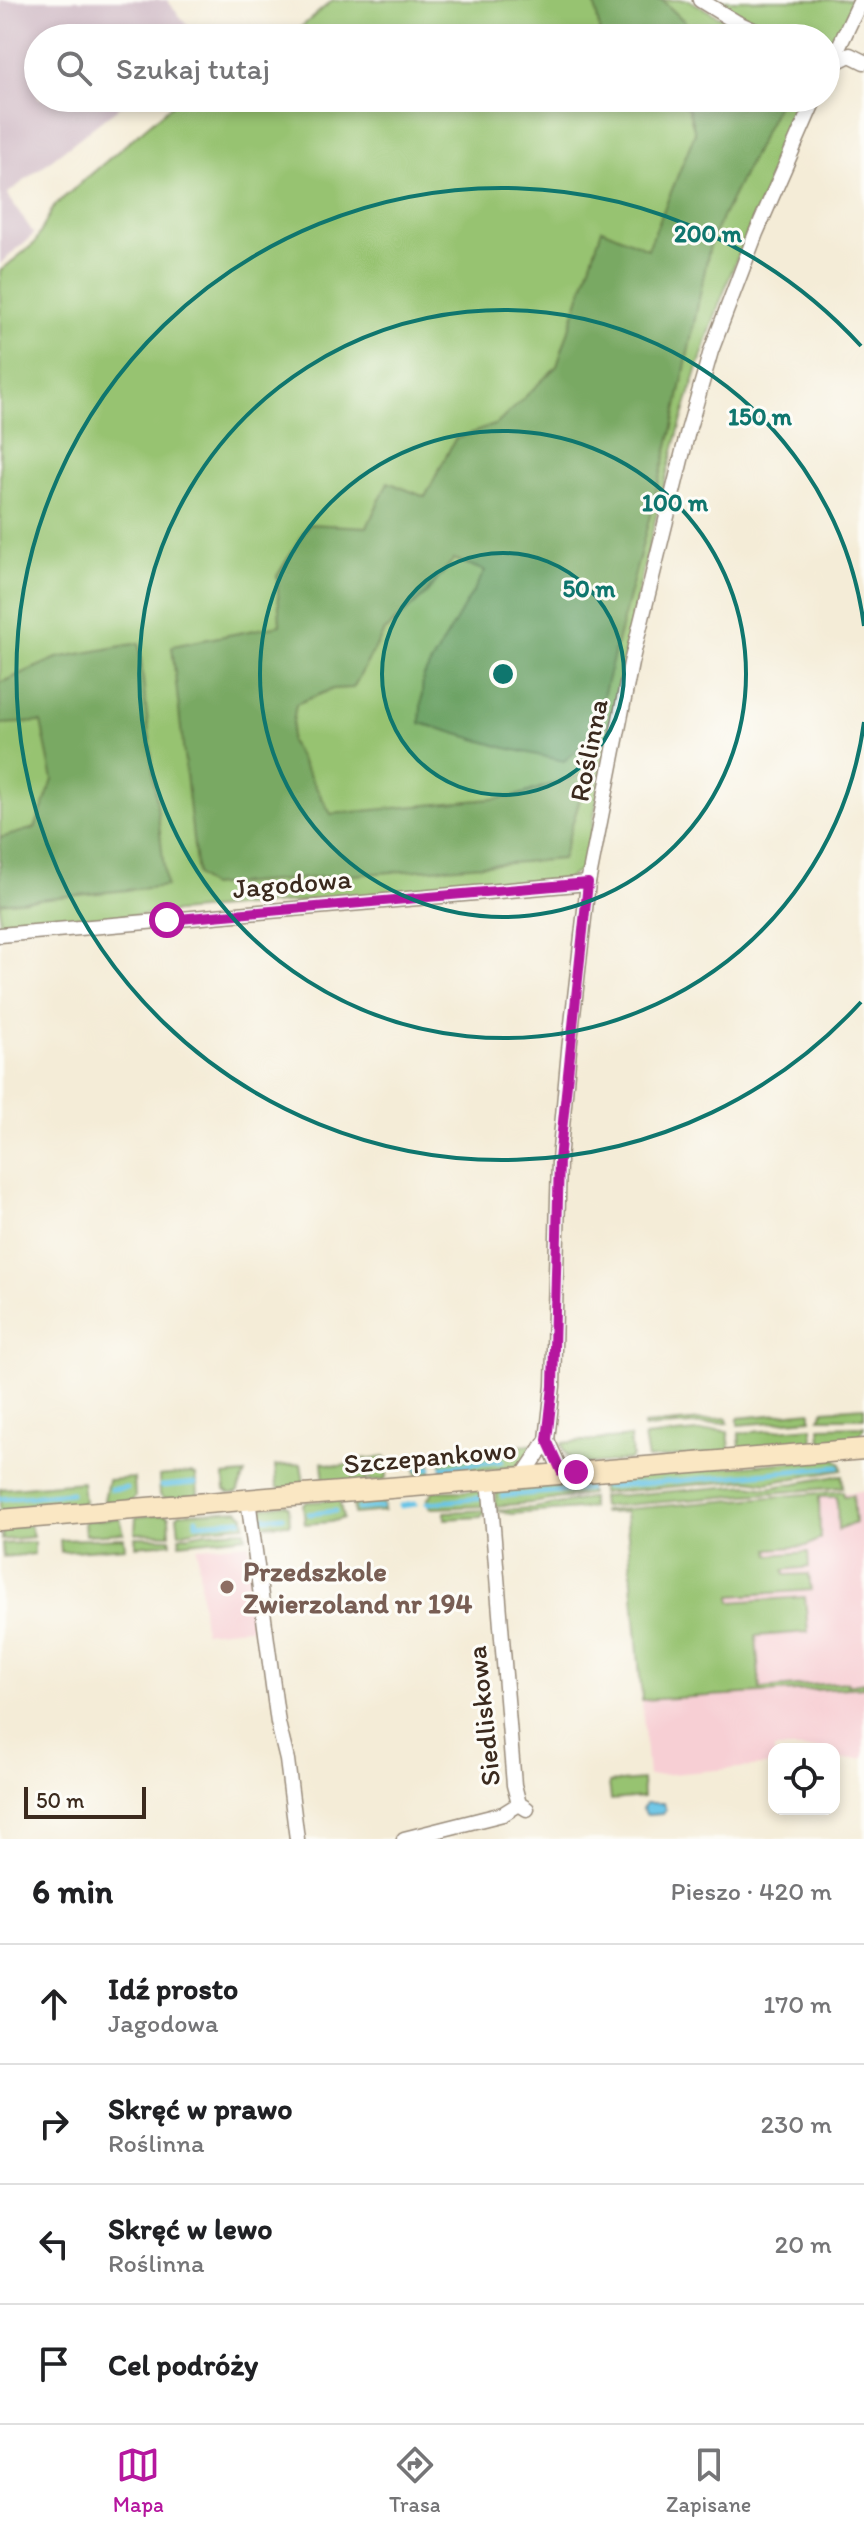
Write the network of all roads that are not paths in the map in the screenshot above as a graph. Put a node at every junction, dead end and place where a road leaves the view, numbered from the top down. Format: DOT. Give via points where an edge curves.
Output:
graph roads {
  1 [pos="700,0"];
  2 [pos="861,0"];
  3 [pos="740,24"];
  4 [pos="840,42"];
  5 [pos="840,61"];
  6 [pos="864,62"];
  7 [pos="809,112"];
  8 [pos="588,883"];
  9 [pos="0,935"];
  10 [pos="547,1440"];
  11 [pos="864,1449"];
  12 [pos="562,1473"];
  13 [pos="523,1476"];
  14 [pos="489,1479"];
  15 [pos="248,1499"];
  16 [pos="0,1520"];
  17 [pos="297,1839"];
  18 [pos="404,1839"];
  1 -- 3 [label="street"];
  2 -- 4 [label="street"];
  5 -- 6 [label="street" via="850,55"];
  7 -- 8 [label="street, Roślinna" via="736,281 692,417 631,663"];
  8 -- 9 [label="street, Jagodowa"];
  8 -- 10 [label="street, Roślinna" via="559,1160"];
  10 -- 12 [label="street"];
  10 -- 13 [label="street, Roślinna"];
  11 -- 12 [label="street, Szczepankowo"];
  12 -- 13 [label="street, Szczepankowo"];
  13 -- 14 [label="street, Szczepankowo"];
  14 -- 15 [label="street, Szczepankowo"];
  14 -- 18 [label="street, Siedliskowa" via="514,1785 523,1807"];
  15 -- 16 [label="street, Szczepankowo"];
  15 -- 17 [label="street"];
}
